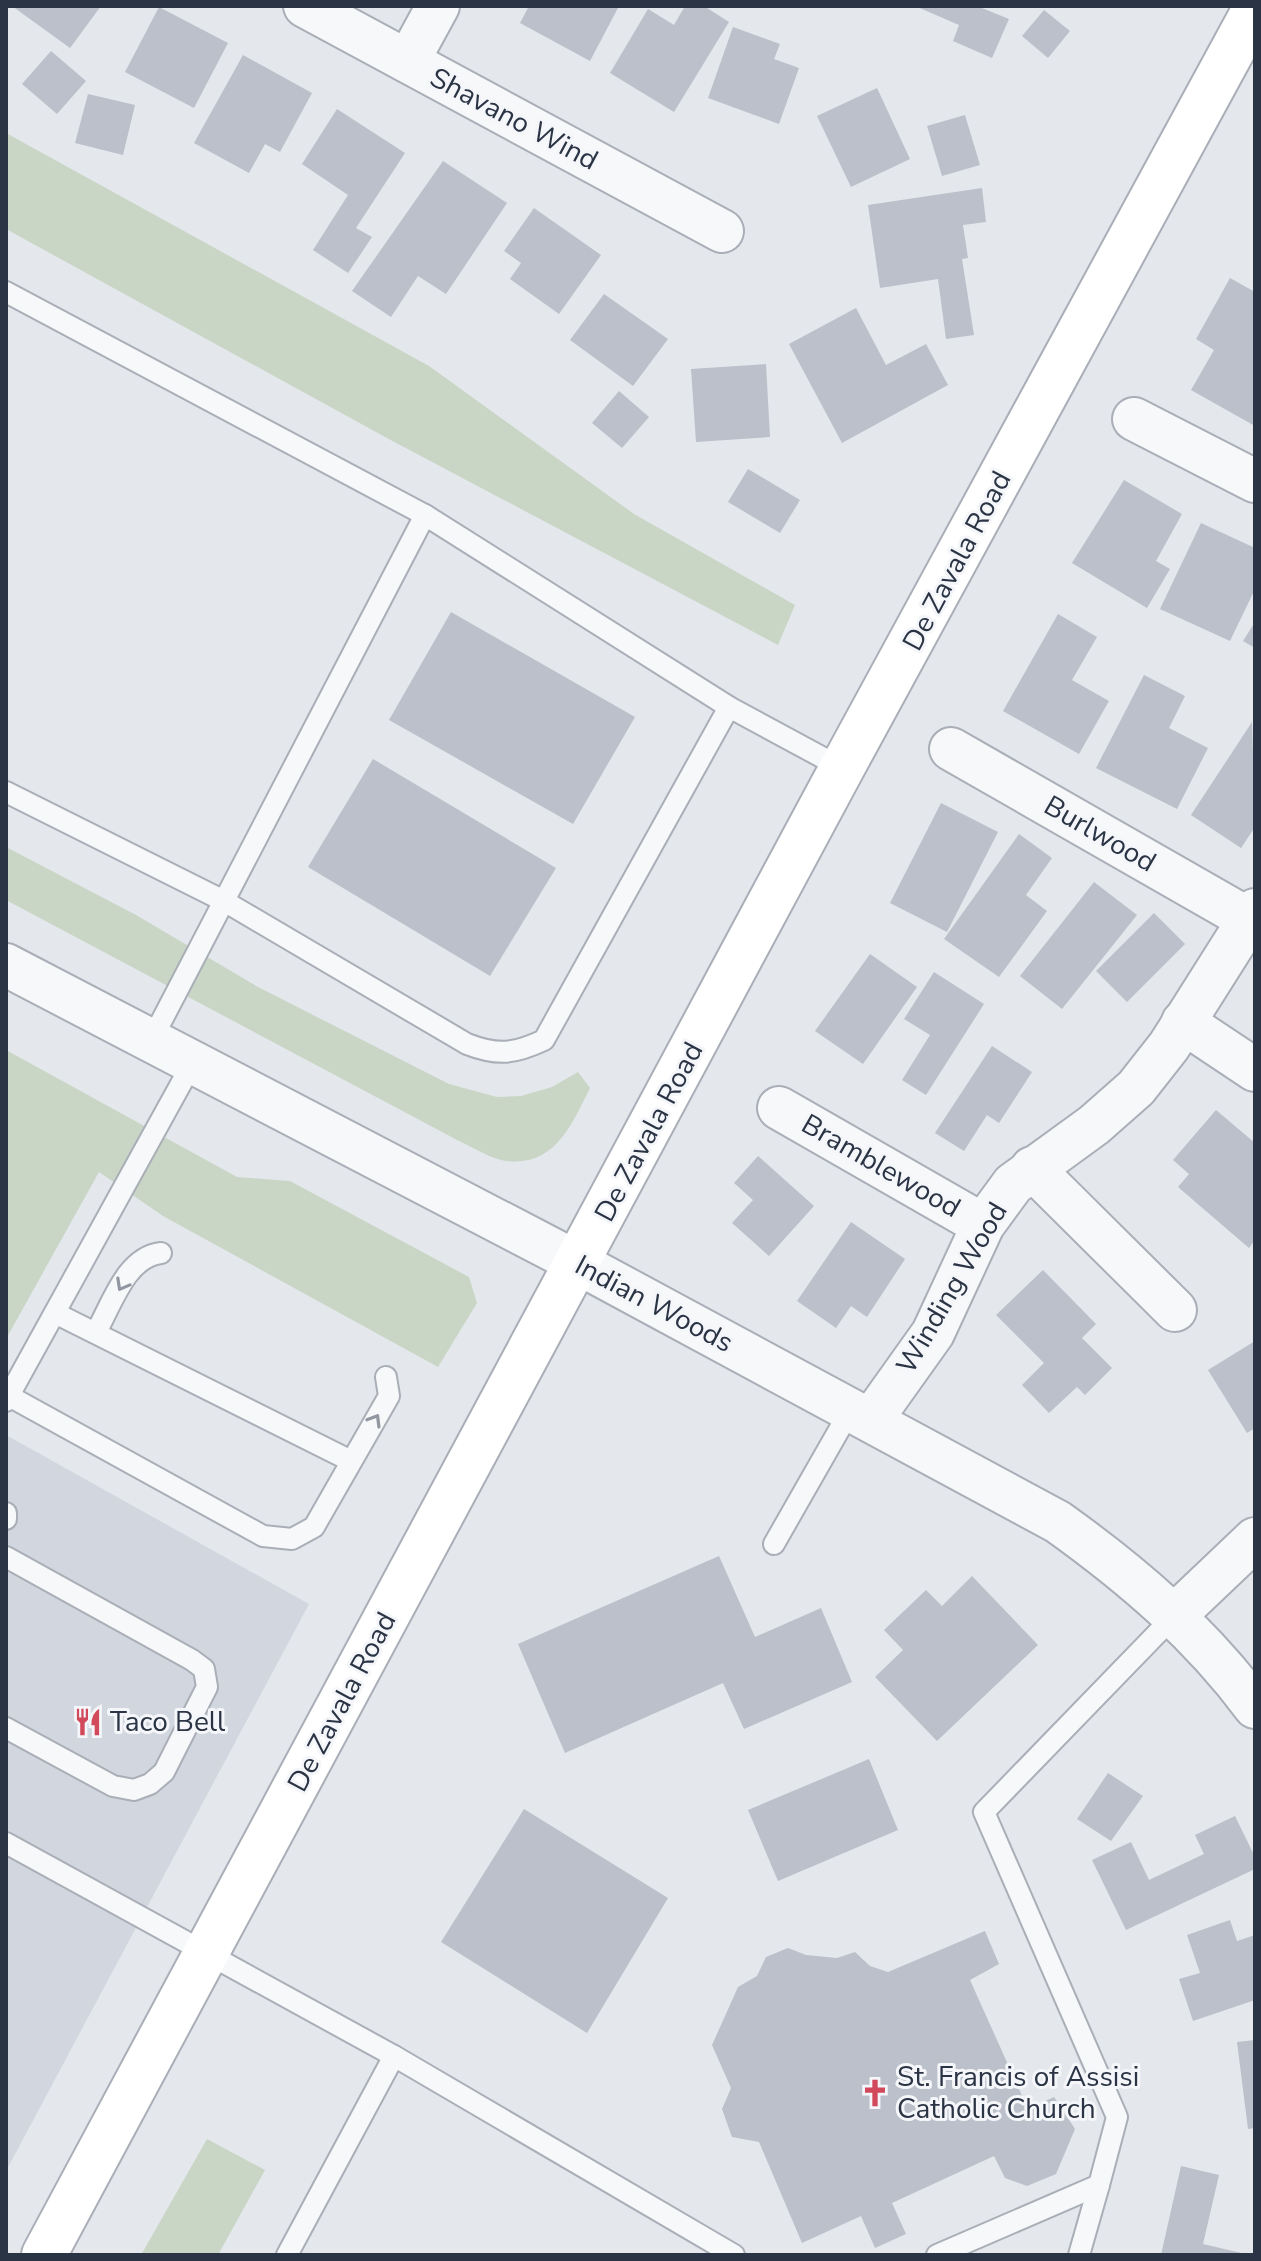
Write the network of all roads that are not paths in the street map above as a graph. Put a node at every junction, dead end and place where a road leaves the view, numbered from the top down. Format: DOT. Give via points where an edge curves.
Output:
graph roads {
  1 [pos="305,6"];
  2 [pos="438,6"];
  3 [pos="1255,9"];
  4 [pos="408,61"];
  5 [pos="722,231"];
  6 [pos="6,292"];
  7 [pos="1134,419"];
  8 [pos="1255,481"];
  9 [pos="425,515"];
  10 [pos="729,707"];
  11 [pos="951,749"];
  12 [pos="842,768"];
  13 [pos="6,792"];
  14 [pos="224,901"];
  15 [pos="1252,915"];
  16 [pos="6,965"];
  17 [pos="1183,1022"];
  18 [pos="151,1041"];
  19 [pos="193,1062"];
  20 [pos="1255,1070"];
  21 [pos="779,1108"];
  22 [pos="1032,1168"];
  23 [pos="983,1225"];
  24 [pos="161,1253"];
  25 [pos="578,1263"];
  26 [pos="1175,1310"];
  27 [pos="55,1313"];
  28 [pos="96,1332"];
  29 [pos="386,1377"];
  30 [pos="8,1398"];
  31 [pos="861,1415"];
  32 [pos="351,1461"];
  33 [pos="1255,1539"];
  34 [pos="774,1544"];
  35 [pos="6,1557"];
  36 [pos="1175,1615"];
  37 [pos="1255,1707"];
  38 [pos="6,1728"];
  39 [pos="6,1843"];
  40 [pos="208,1952"];
  41 [pos="394,2056"];
  42 [pos="1099,2185"];
  43 [pos="44,2255"];
  44 [pos="287,2255"];
  45 [pos="734,2255"];
  46 [pos="937,2255"];
  47 [pos="1079,2255"];
  1 -- 4 [label="street, Shavano Wind"];
  2 -- 4 [label="street"];
  3 -- 12 [label="main road, De Zavala Road"];
  4 -- 5 [label="street, Shavano Wind"];
  6 -- 9 [label="lane"];
  7 -- 8 [label="street"];
  9 -- 10 [label="lane"];
  9 -- 14 [label="lane"];
  10 -- 12 [label="lane"];
  10 -- 14 [label="lane" via="544,1040 517,1053 495,1054 467,1044"];
  11 -- 15 [label="street, Burlwood"];
  12 -- 25 [label="main road, De Zavala Road"];
  13 -- 14 [label="lane"];
  14 -- 18 [label="lane"];
  15 -- 17 [label="street, Winding Wood"];
  16 -- 18 [label="street, Indian Woods"];
  17 -- 20 [label="street"];
  17 -- 22 [label="street, Winding Wood" via="1136,1088"];
  18 -- 19 [label="street, Indian Woods"];
  19 -- 25 [label="street, Indian Woods"];
  19 -- 27 [label="lane"];
  21 -- 23 [label="street, Bramblewood"];
  22 -- 23 [label="street, Winding Wood"];
  22 -- 26 [label="street"];
  23 -- 31 [label="street, Winding Wood" via="933,1333"];
  24 -- 28 [label="lane, one-way" via="144,1255 131,1270"];
  25 -- 31 [label="street, Indian Woods"];
  25 -- 40 [label="main road, De Zavala Road"];
  27 -- 28 [label="lane"];
  27 -- 30 [label="lane"];
  28 -- 32 [label="lane"];
  32 -- 29 [label="lane, one-way" via="389,1396"];
  30 -- 32 [label="lane" via="263,1536 292,1539 314,1527"];
  31 -- 34 [label="lane"];
  31 -- 36 [label="street, Indian Woods" via="1058,1522"];
  33 -- 36 [label="street"];
  35 -- 38 [label="lane" via="192,1660 204,1669 207,1687 164,1772 134,1790 113,1786"];
  36 -- 37 [label="street, Indian Woods"];
  36 -- 42 [label="lane" via="984,1812 1117,2117"];
  39 -- 40 [label="lane"];
  40 -- 41 [label="lane"];
  40 -- 43 [label="main road, De Zavala Road"];
  41 -- 44 [label="lane"];
  41 -- 45 [label="lane"];
  42 -- 46 [label="lane"];
  42 -- 47 [label="lane"];
}
